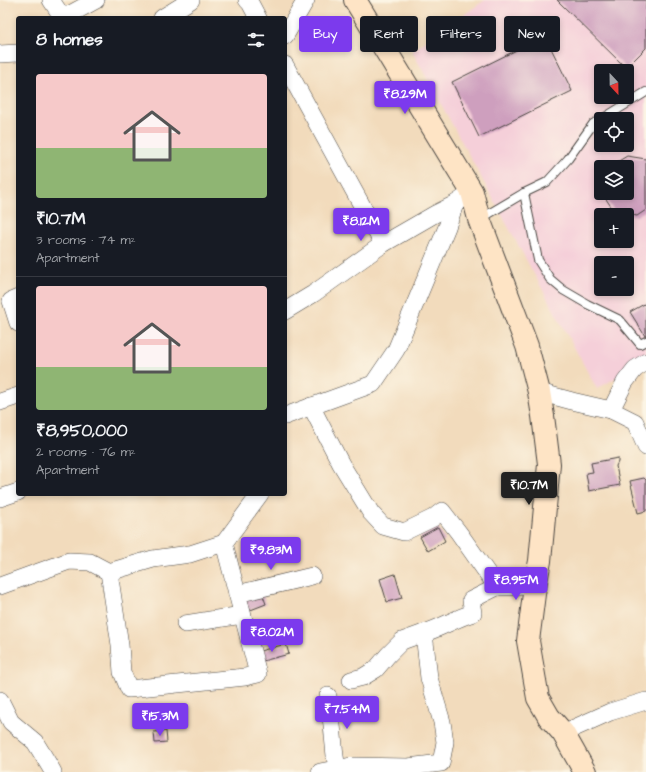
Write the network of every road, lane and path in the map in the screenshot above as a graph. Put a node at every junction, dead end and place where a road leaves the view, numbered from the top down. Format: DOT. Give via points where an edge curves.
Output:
graph roads {
  1 [pos="51,0"];
  2 [pos="96,0"];
  3 [pos="191,0"];
  4 [pos="247,0"];
  5 [pos="306,0"];
  6 [pos="356,0"];
  7 [pos="62,16"];
  8 [pos="67,16"];
  9 [pos="165,16"];
  10 [pos="257,16"];
  11 [pos="287,33"];
  12 [pos="16,53"];
  13 [pos="0,54"];
  14 [pos="289,82"];
  15 [pos="646,92"];
  16 [pos="613,112"];
  17 [pos="594,123"];
  18 [pos="524,193"];
  19 [pos="463,198"];
  20 [pos="479,219"];
  21 [pos="383,244"];
  22 [pos="10,301"];
  23 [pos="287,310"];
  24 [pos="16,318"];
  25 [pos="646,340"];
  26 [pos="646,362"];
  27 [pos="539,392"];
  28 [pos="16,397"];
  29 [pos="0,402"];
  30 [pos="311,406"];
  31 [pos="611,410"];
  32 [pos="287,415"];
  33 [pos="640,422"];
  34 [pos="646,446"];
  35 [pos="16,493"];
  36 [pos="259,496"];
  37 [pos="0,498"];
  38 [pos="224,543"];
  39 [pos="109,572"];
  40 [pos="312,576"];
  41 [pos="0,586"];
  42 [pos="535,586"];
  43 [pos="497,587"];
  44 [pos="237,594"];
  45 [pos="242,615"];
  46 [pos="185,624"];
  47 [pos="424,633"];
  48 [pos="352,680"];
  49 [pos="328,696"];
  50 [pos="0,700"];
  51 [pos="646,701"];
  52 [pos="6,724"];
  53 [pos="563,733"];
  54 [pos="440,768"];
  55 [pos="337,769"];
  56 [pos="53,772"];
  57 [pos="320,772"];
  58 [pos="586,772"];
  1 -- 7 [label="street"];
  2 -- 8 [label="street"];
  3 -- 9 [label="street"];
  4 -- 10 [label="street"];
  5 -- 11 [label="street"];
  6 -- 19 [label="street"];
  12 -- 13 [label="street"];
  14 -- 21 [label="street"];
  15 -- 16 [label="lane"];
  17 -- 18 [label="lane" via="548,182"];
  18 -- 20 [label="lane"];
  18 -- 25 [label="lane" via="538,260 550,279 563,290 620,320 640,344"];
  19 -- 20 [label="street"];
  19 -- 21 [label="street"];
  19 -- 30 [label="street" via="448,227 396,350 373,384"];
  20 -- 27 [label="street" via="527,346"];
  21 -- 23 [label="street"];
  22 -- 24 [label="street"];
  26 -- 31 [label="street" via="635,369 625,382"];
  27 -- 31 [label="street"];
  27 -- 42 [label="street" via="549,464 540,561"];
  28 -- 29 [label="street"];
  30 -- 32 [label="street"];
  30 -- 43 [label="street" via="341,464 371,513 383,526 404,532 442,511"];
  31 -- 33 [label="street"];
  33 -- 34 [label="street"];
  35 -- 37 [label="street"];
  36 -- 38 [label="street"];
  38 -- 39 [label="street" via="190,554 153,559"];
  38 -- 44 [label="street"];
  39 -- 41 [label="street" via="90,562 69,561"];
  39 -- 45 [label="street" via="122,672 129,689 258,674"];
  40 -- 44 [label="street"];
  42 -- 43 [label="street"];
  42 -- 53 [label="street" via="528,641 538,698 548,717"];
  43 -- 47 [label="street" via="471,600 473,612"];
  44 -- 45 [label="street"];
  45 -- 46 [label="street"];
  47 -- 48 [label="street" via="402,641 376,669"];
  47 -- 54 [label="street" via="429,678 445,742"];
  49 -- 55 [label="street"];
  50 -- 52 [label="street"];
  51 -- 53 [label="street" via="610,712"];
  52 -- 56 [label="street" via="35,742"];
  53 -- 58 [label="street"];
  54 -- 55 [label="street" via="351,766"];
  55 -- 57 [label="street"];
}
